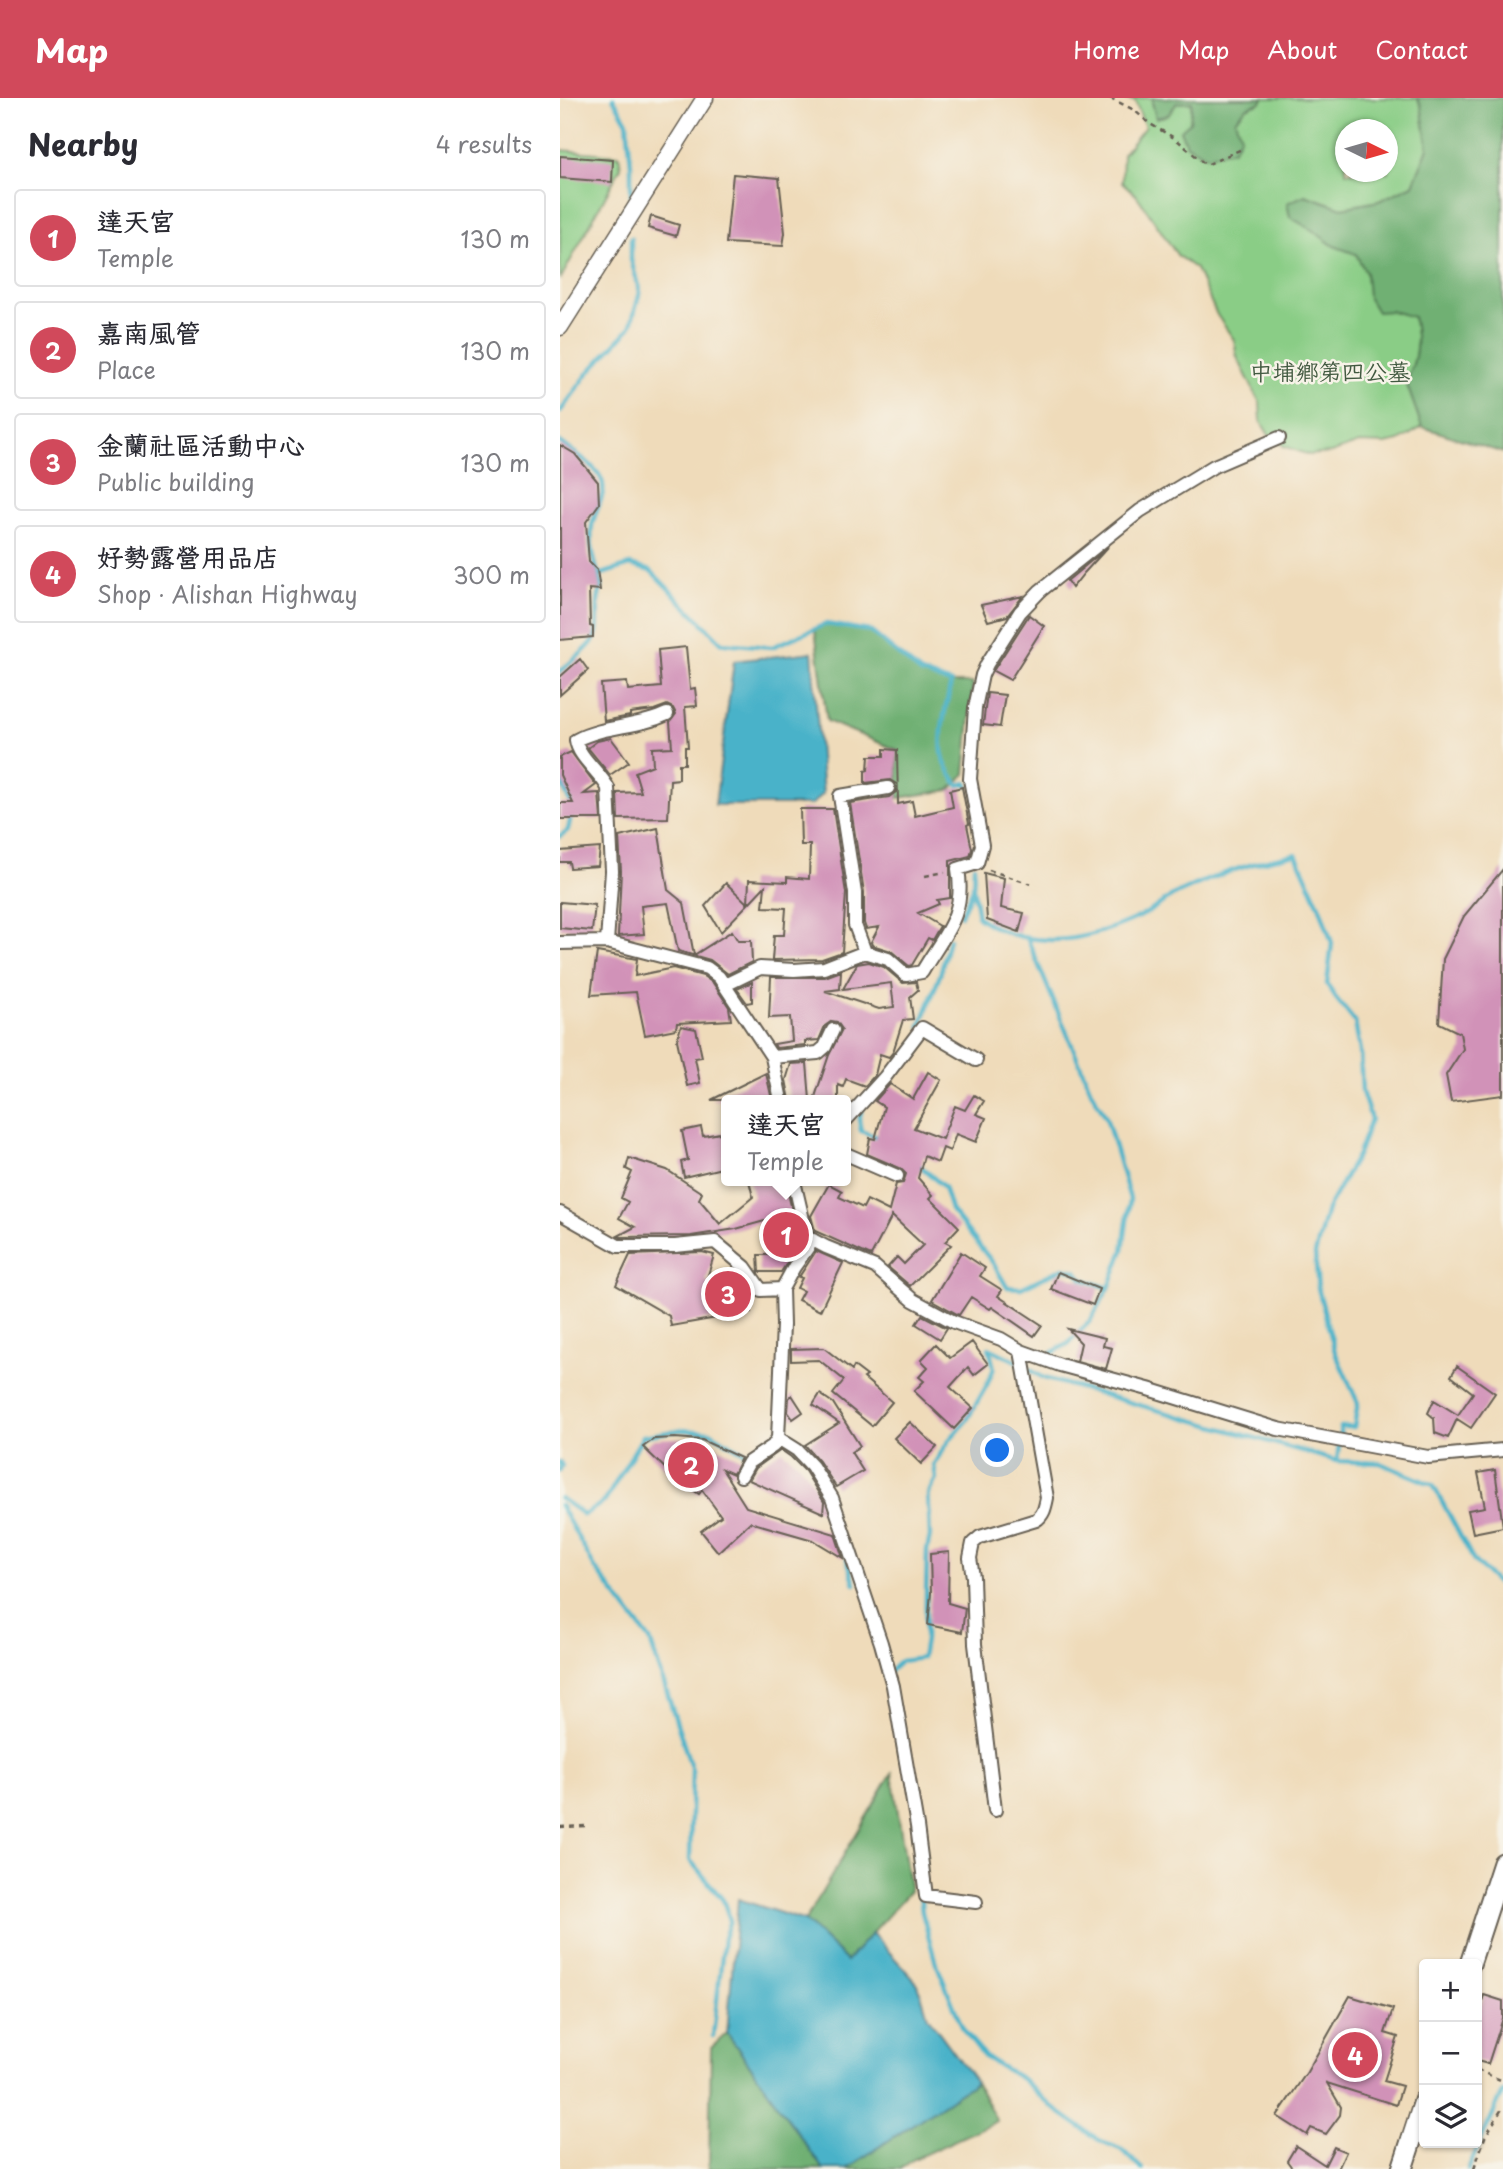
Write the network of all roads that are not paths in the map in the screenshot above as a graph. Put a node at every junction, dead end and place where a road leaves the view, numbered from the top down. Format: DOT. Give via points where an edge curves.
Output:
graph roads {
  1 [pos="705,98"];
  2 [pos="560,327"];
  3 [pos="1279,438"];
  4 [pos="667,713"];
  5 [pos="888,788"];
  6 [pos="607,942"];
  7 [pos="560,943"];
  8 [pos="865,952"];
  9 [pos="725,985"];
  10 [pos="833,1030"];
  11 [pos="772,1057"];
  12 [pos="976,1060"];
  13 [pos="780,1095"];
  14 [pos="851,1114"];
  15 [pos="851,1157"];
  16 [pos="897,1176"];
  17 [pos="795,1186"];
  18 [pos="560,1213"];
  19 [pos="813,1240"];
  20 [pos="782,1289"];
  21 [pos="1021,1351"];
  22 [pos="778,1438"];
  23 [pos="1503,1450"];
  24 [pos="741,1476"];
  25 [pos="995,1810"];
  26 [pos="1503,1863"];
  27 [pos="976,1902"];
  28 [pos="1472,1959"];
  29 [pos="1419,2116"];
  30 [pos="1402,2169"];
  1 -- 2 [label="street"];
  3 -- 8 [label="street" via="1214,466 1140,510 1020,612 982,675 970,779 982,845 977,863 958,869 960,896 951,928 922,972 906,975 888,959"];
  4 -- 6 [label="street" via="653,721 591,732 576,740 608,788 612,871"];
  5 -- 8 [label="street" via="840,796 855,893 855,925"];
  6 -- 7 [label="street"];
  6 -- 9 [label="street" via="707,968"];
  8 -- 9 [label="street" via="824,968 760,968"];
  9 -- 11 [label="street"];
  10 -- 11 [label="street" via="818,1053"];
  11 -- 13 [label="street"];
  12 -- 14 [label="street" via="922,1028"];
  15 -- 16 [label="street"];
  17 -- 19 [label="street" via="807,1237"];
  18 -- 20 [label="street" via="618,1246 715,1242 745,1268 761,1290"];
  19 -- 20 [label="street"];
  19 -- 21 [label="street" via="875,1267 913,1300 954,1322"];
  20 -- 22 [label="street"];
  21 -- 23 [label="street" via="1279,1429 1428,1457"];
  21 -- 25 [label="street" via="1047,1498 1040,1517 980,1537 973,1543 970,1558 975,1644"];
  22 -- 24 [label="street" via="749,1462"];
  22 -- 27 [label="street" via="812,1466 832,1498 881,1643 893,1686 926,1896"];
  26 -- 28 [label="main road"];
  29 -- 30 [label="main road"];
}
